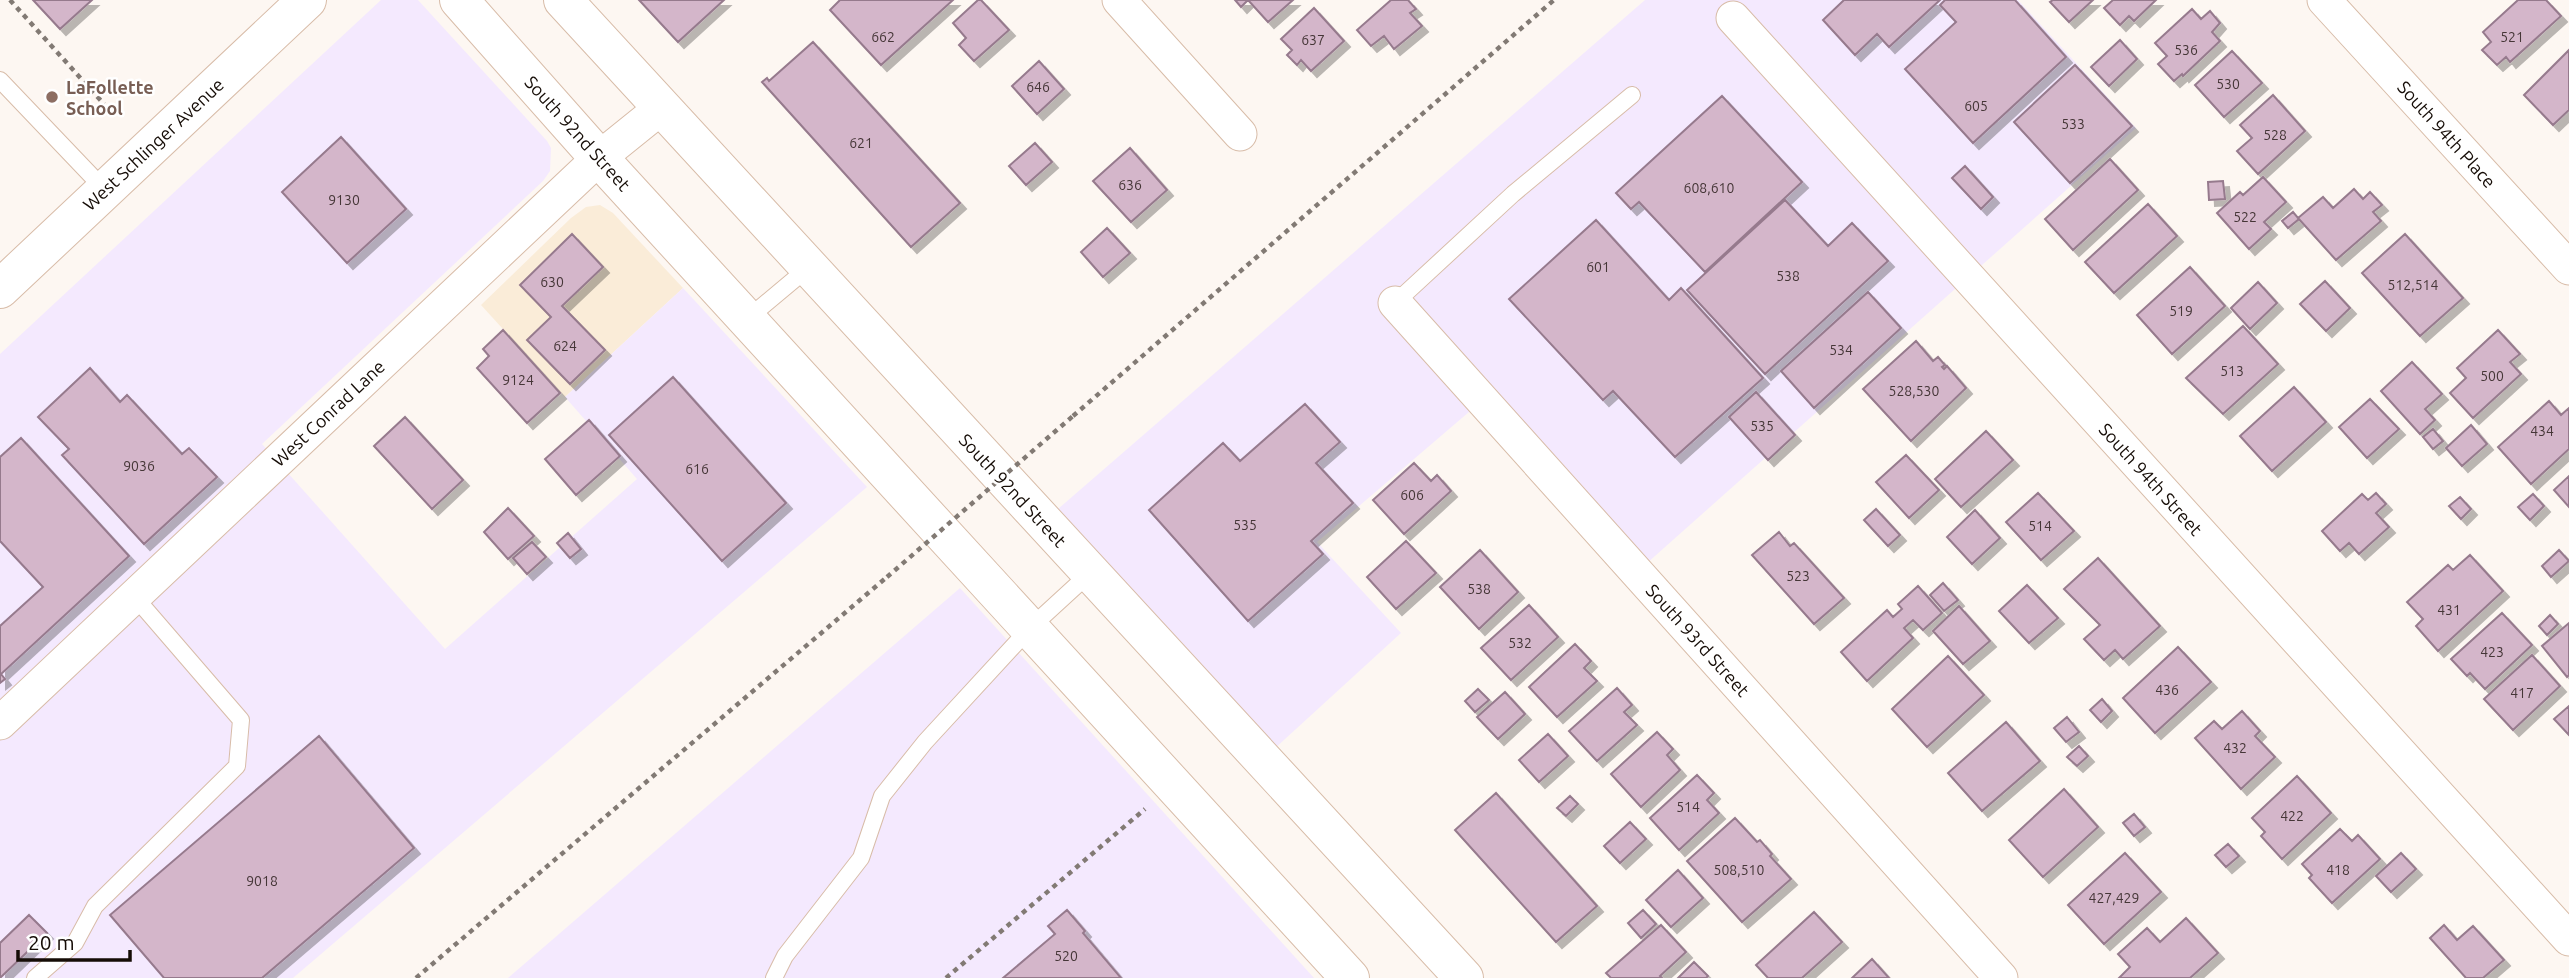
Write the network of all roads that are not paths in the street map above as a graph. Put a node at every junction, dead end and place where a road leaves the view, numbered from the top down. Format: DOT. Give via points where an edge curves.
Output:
graph roads {
  1 [pos="307,0"];
  2 [pos="459,0"];
  3 [pos="563,0"];
  4 [pos="1119,0"];
  5 [pos="2324,0"];
  6 [pos="1732,18"];
  7 [pos="0,80"];
  8 [pos="1632,95"];
  9 [pos="661,108"];
  10 [pos="1240,134"];
  11 [pos="599,158"];
  12 [pos="105,190"];
  13 [pos="808,268"];
  14 [pos="2569,268"];
  15 [pos="0,289"];
  16 [pos="1395,303"];
  17 [pos="747,319"];
  18 [pos="1090,573"];
  19 [pos="134,596"];
  20 [pos="1030,628"];
  21 [pos="0,723"];
  22 [pos="2569,939"];
  23 [pos="35,978"];
  24 [pos="774,978"];
  25 [pos="1350,978"];
  26 [pos="1464,978"];
  27 [pos="2001,978"];
  1 -- 12 [label="street, West Schlinger Avenue"];
  2 -- 11 [label="street, South 92nd Street"];
  3 -- 9 [label="street, South 92nd Street"];
  4 -- 10 [label="street"];
  5 -- 14 [label="street, South 94th Place"];
  6 -- 22 [label="street, South 94th Street"];
  7 -- 12 [label="lane"];
  8 -- 16 [label="lane" via="1513,194"];
  9 -- 11 [label="street, West Conrad Lane"];
  9 -- 13 [label="street, South 92nd Street"];
  11 -- 17 [label="street, South 92nd Street"];
  11 -- 19 [label="street, West Conrad Lane"];
  12 -- 15 [label="street, West Schlinger Avenue"];
  13 -- 17 [label="lane"];
  13 -- 18 [label="street, South 92nd Street"];
  16 -- 27 [label="street, South 93rd Street"];
  17 -- 20 [label="street, South 92nd Street"];
  18 -- 20 [label="lane"];
  18 -- 26 [label="street, South 92nd Street"];
  19 -- 21 [label="street, West Conrad Lane"];
  19 -- 23 [label="lane" via="241,720 237,766 94,906 75,943"];
  20 -- 24 [label="lane" via="882,796 861,858 785,956"];
  20 -- 25 [label="street, South 92nd Street"];
}
